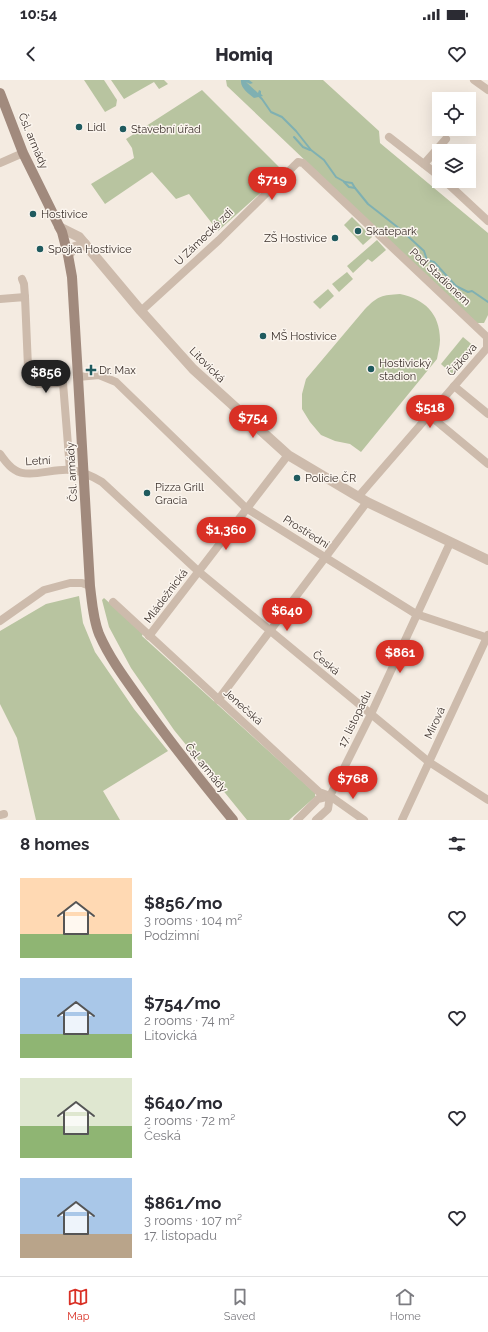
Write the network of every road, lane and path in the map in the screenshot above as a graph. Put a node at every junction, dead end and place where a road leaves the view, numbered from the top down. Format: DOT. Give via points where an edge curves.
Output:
graph roads {
  1 [pos="474,80"];
  2 [pos="488,90"];
  3 [pos="0,93"];
  4 [pos="389,138"];
  5 [pos="446,139"];
  6 [pos="23,153"];
  7 [pos="298,162"];
  8 [pos="0,164"];
  9 [pos="424,164"];
  10 [pos="432,170"];
  11 [pos="453,188"];
  12 [pos="488,221"];
  13 [pos="59,227"];
  14 [pos="86,244"];
  15 [pos="68,256"];
  16 [pos="22,279"];
  17 [pos="25,297"];
  18 [pos="0,299"];
  19 [pos="141,311"];
  20 [pos="488,336"];
  21 [pos="487,348"];
  22 [pos="78,377"];
  23 [pos="454,386"];
  24 [pos="488,414"];
  25 [pos="429,415"];
  26 [pos="0,454"];
  27 [pos="288,455"];
  28 [pos="488,463"];
  29 [pos="70,470"];
  30 [pos="84,472"];
  31 [pos="362,499"];
  32 [pos="246,508"];
  33 [pos="450,543"];
  34 [pos="326,557"];
  35 [pos="488,560"];
  36 [pos="198,571"];
  37 [pos="90,586"];
  38 [pos="113,602"];
  39 [pos="416,614"];
  40 [pos="0,621"];
  41 [pos="271,631"];
  42 [pos="149,636"];
  43 [pos="488,637"];
  44 [pos="218,700"];
  45 [pos="371,714"];
  46 [pos="429,762"];
  47 [pos="330,796"];
  48 [pos="488,800"];
  49 [pos="233,820"];
  50 [pos="297,820"];
  51 [pos="316,820"];
  52 [pos="364,820"];
  53 [pos="402,820"];
  1 -- 2 [label="street"];
  3 -- 6 [label="main road, Čsl. armády"];
  4 -- 9 [label="street"];
  5 -- 9 [label="street"];
  6 -- 8 [label="street"];
  6 -- 13 [label="main road, Čsl. armády"];
  7 -- 19 [label="street, U Zámecké zdi" via="221,238"];
  7 -- 20 [label="street, Pod Stadionem" via="303,163"];
  9 -- 10 [label="street"];
  11 -- 12 [label="street"];
  13 -- 14 [label="street, Litovická" via="79,237"];
  13 -- 15 [label="main road, Čsl. armády"];
  14 -- 15 [label="street" via="75,247"];
  14 -- 19 [label="street, Litovická"];
  15 -- 22 [label="main road, Čsl. armády" via="72,277"];
  16 -- 17 [label="street"];
  17 -- 18 [label="street"];
  17 -- 29 [label="street" via="28,366 31,376 38,384 63,383"];
  19 -- 27 [label="street, Litovická" via="193,369"];
  20 -- 21 [label="street, Pod Stadionem"];
  21 -- 23 [label="street, Čížkova"];
  22 -- 30 [label="main road, Čsl. armády"];
  22 -- 32 [label="street, Prostřední" via="100,376 116,382"];
  23 -- 24 [label="street, Čížkova"];
  23 -- 25 [label="street, Čížkova"];
  25 -- 28 [label="street"];
  25 -- 31 [label="street, Čížkova"];
  26 -- 29 [label="street, Letní" via="8,464 23,474"];
  27 -- 31 [label="street, Litovická"];
  27 -- 32 [label="street, Mládežnická"];
  29 -- 30 [label="street, Letní"];
  30 -- 36 [label="street, Česká" via="102,482"];
  30 -- 37 [label="main road, Čsl. armády"];
  31 -- 33 [label="street, Litovická"];
  31 -- 34 [label="street, Čížkova"];
  32 -- 34 [label="street, Prostřední"];
  32 -- 36 [label="street, Mládežnická"];
  33 -- 35 [label="street, Litovická"];
  33 -- 39 [label="street, 17. listopadu"];
  34 -- 39 [label="street, Prostřední"];
  34 -- 41 [label="street, Čížkova"];
  36 -- 41 [label="street, Česká"];
  36 -- 42 [label="street, Mládežnická"];
  37 -- 40 [label="street" via="70,583 44,590"];
  37 -- 49 [label="main road, Čsl. armády" via="99,633 115,664 164,734"];
  38 -- 42 [label="street, Jenečská"];
  39 -- 43 [label="street, Prostřední"];
  39 -- 45 [label="street, 17. listopadu"];
  41 -- 44 [label="street, Čížkova"];
  41 -- 45 [label="street, Česká"];
  42 -- 44 [label="street, Jenečská"];
  43 -- 46 [label="street, Mírová"];
  44 -- 47 [label="street, Jenečská" via="319,792"];
  45 -- 46 [label="street, Česká"];
  45 -- 47 [label="street, 17. listopadu"];
  46 -- 48 [label="street, Česká"];
  46 -- 53 [label="street, Mírová"];
  47 -- 50 [label="street" via="318,799"];
  47 -- 51 [label="street, 17. listopadu" via="328,809"];
  47 -- 52 [label="street, Jenečská"];
}
